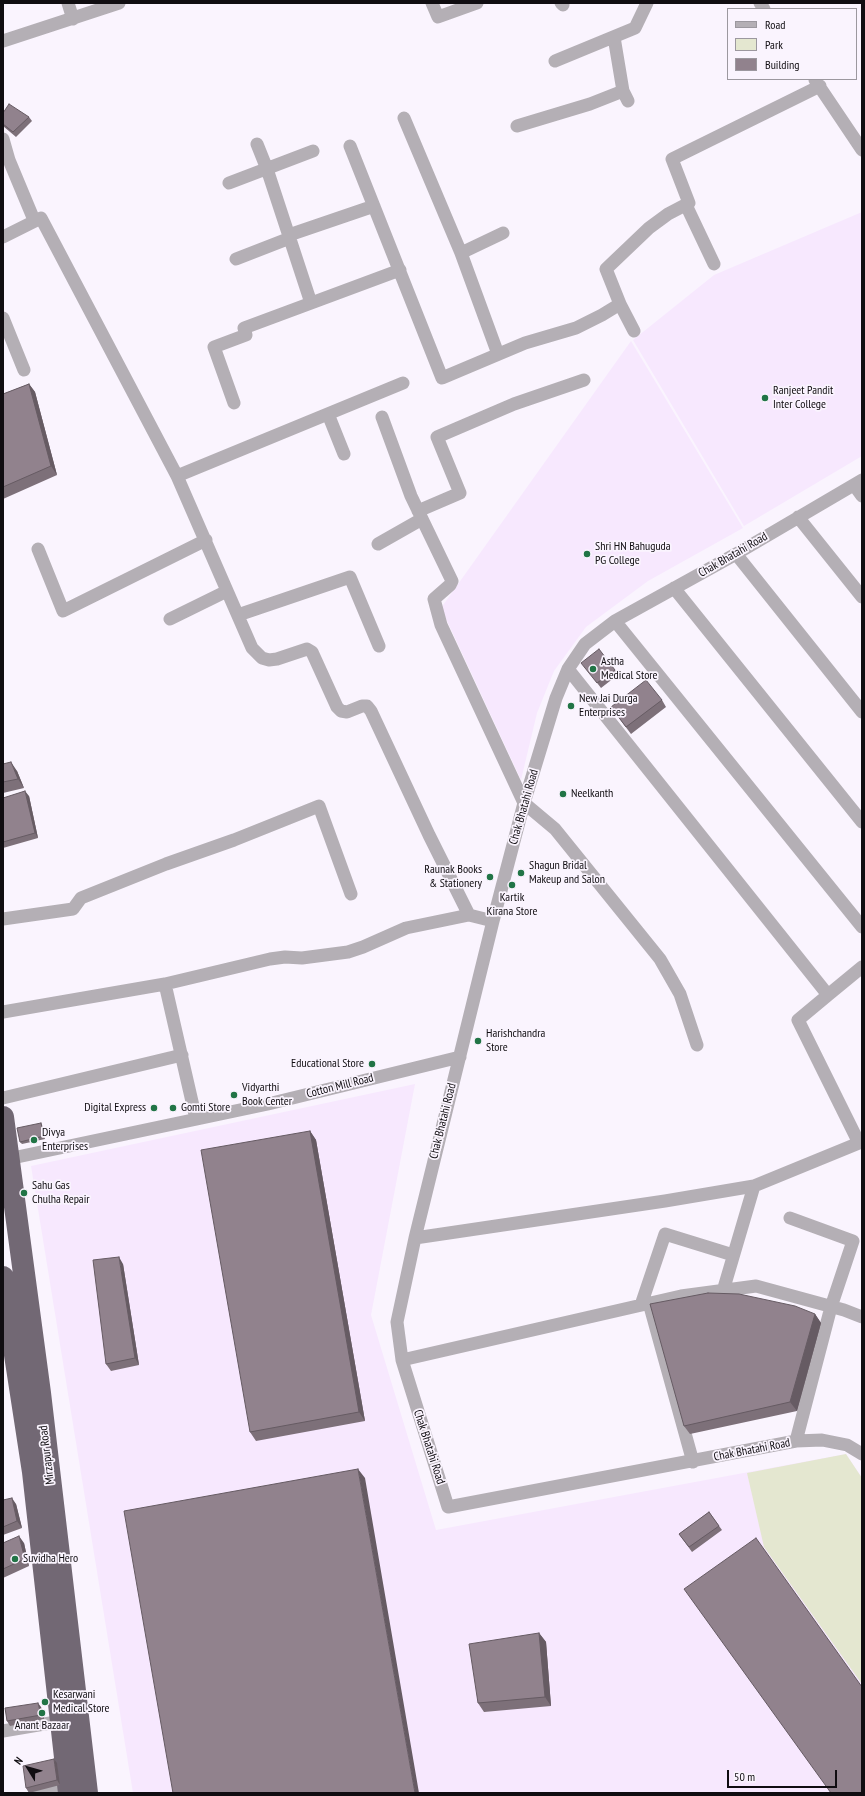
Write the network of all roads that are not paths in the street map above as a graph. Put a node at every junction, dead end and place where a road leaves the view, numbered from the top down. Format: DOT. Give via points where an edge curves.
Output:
graph roads {
  1 [pos="68,3"];
  2 [pos="119,3"];
  3 [pos="432,3"];
  4 [pos="477,3"];
  5 [pos="648,3"];
  6 [pos="73,19"];
  7 [pos="614,37"];
  8 [pos="3,41"];
  9 [pos="555,61"];
  10 [pos="817,83"];
  11 [pos="404,118"];
  12 [pos="517,126"];
  13 [pos="857,133"];
  14 [pos="3,139"];
  15 [pos="257,144"];
  16 [pos="350,146"];
  17 [pos="862,150"];
  18 [pos="313,151"];
  19 [pos="267,169"];
  20 [pos="229,183"];
  21 [pos="686,205"];
  22 [pos="374,206"];
  23 [pos="34,220"];
  24 [pos="503,233"];
  25 [pos="289,236"];
  26 [pos="3,237"];
  27 [pos="461,253"];
  28 [pos="236,259"];
  29 [pos="714,264"];
  30 [pos="400,270"];
  31 [pos="311,303"];
  32 [pos="620,304"];
  33 [pos="3,318"];
  34 [pos="634,331"];
  35 [pos="498,354"];
  36 [pos="24,370"];
  37 [pos="584,380"];
  38 [pos="403,383"];
  39 [pos="234,403"];
  40 [pos="328,414"];
  41 [pos="382,417"];
  42 [pos="344,454"];
  43 [pos="178,476"];
  44 [pos="858,482"];
  45 [pos="862,496"];
  46 [pos="420,515"];
  47 [pos="798,517"];
  48 [pos="206,540"];
  49 [pos="378,544"];
  50 [pos="38,549"];
  51 [pos="736,554"];
  52 [pos="674,588"];
  53 [pos="228,591"];
  54 [pos="862,597"];
  55 [pos="238,615"];
  56 [pos="170,619"];
  57 [pos="615,621"];
  58 [pos="379,646"];
  59 [pos="568,669"];
  60 [pos="862,712"];
  61 [pos="524,804"];
  62 [pos="862,822"];
  63 [pos="351,894"];
  64 [pos="469,915"];
  65 [pos="3,920"];
  66 [pos="493,921"];
  67 [pos="862,927"];
  68 [pos="862,968"];
  69 [pos="165,984"];
  70 [pos="828,995"];
  71 [pos="3,1012"];
  72 [pos="697,1045"];
  73 [pos="182,1055"];
  74 [pos="460,1057"];
  75 [pos="3,1098"];
  76 [pos="3,1117"];
  77 [pos="196,1119"];
  78 [pos="6,1160"];
  79 [pos="754,1186"];
  80 [pos="790,1218"];
  81 [pos="415,1238"];
  82 [pos="733,1255"];
  83 [pos="3,1277"];
  84 [pos="722,1291"];
  85 [pos="645,1304"];
  86 [pos="831,1306"];
  87 [pos="862,1317"];
  88 [pos="402,1360"];
  89 [pos="796,1442"];
  90 [pos="862,1454"];
  91 [pos="693,1462"];
  92 [pos="62,1721"];
  93 [pos="3,1731"];
  94 [pos="74,1790"];
  95 [pos="38,1793"];
  1 -- 6 [label="street"];
  2 -- 6 [label="street"];
  3 -- 4 [label="street" via="438,17"];
  5 -- 7 [label="street" via="635,28"];
  6 -- 8 [label="street"];
  7 -- 9 [label="street"];
  7 -- 12 [label="street" via="626,96"];
  10 -- 13 [label="street"];
  10 -- 21 [label="street" via="672,159 689,204"];
  11 -- 27 [label="street"];
  13 -- 17 [label="street"];
  14 -- 23 [label="street"];
  15 -- 19 [label="street"];
  16 -- 22 [label="street"];
  18 -- 19 [label="street"];
  19 -- 20 [label="street"];
  19 -- 25 [label="street"];
  21 -- 29 [label="street"];
  21 -- 32 [label="street" via="668,214 650,228 606,270"];
  22 -- 25 [label="street"];
  22 -- 30 [label="street"];
  23 -- 26 [label="street"];
  23 -- 43 [label="street" via="40,218"];
  24 -- 27 [label="street"];
  25 -- 28 [label="street"];
  25 -- 31 [label="street"];
  27 -- 35 [label="street"];
  30 -- 31 [label="street"];
  30 -- 35 [label="street" via="442,378"];
  31 -- 39 [label="street" via="244,328 246,335 214,347"];
  32 -- 34 [label="street"];
  32 -- 35 [label="street" via="576,328 525,342"];
  33 -- 36 [label="street"];
  37 -- 46 [label="street" via="514,404 437,437 460,493"];
  38 -- 40 [label="street"];
  40 -- 42 [label="street"];
  40 -- 43 [label="street"];
  41 -- 46 [label="street"];
  43 -- 48 [label="street"];
  44 -- 45 [label="street"];
  44 -- 47 [label="street, Chak Bhatahi Road"];
  46 -- 49 [label="street"];
  46 -- 61 [label="street" via="452,581 434,599 441,625"];
  47 -- 51 [label="street, Chak Bhatahi Road"];
  47 -- 54 [label="street"];
  48 -- 50 [label="street" via="63,611"];
  48 -- 53 [label="street"];
  51 -- 52 [label="street, Chak Bhatahi Road"];
  51 -- 60 [label="street"];
  52 -- 57 [label="street, Chak Bhatahi Road"];
  52 -- 62 [label="street"];
  53 -- 55 [label="street"];
  53 -- 56 [label="street"];
  55 -- 58 [label="street" via="350,577"];
  55 -- 64 [label="street" via="252,648 262,658 277,659 307,649 312,652 341,711 347,712 368,706"];
  57 -- 59 [label="street, Chak Bhatahi Road" via="585,644"];
  57 -- 67 [label="street"];
  59 -- 61 [label="street, Chak Bhatahi Road" via="556,698"];
  59 -- 70 [label="street"];
  61 -- 66 [label="street, Chak Bhatahi Road"];
  61 -- 72 [label="street" via="554,830 660,959 680,994"];
  63 -- 65 [label="street" via="319,806 81,898 74,909"];
  64 -- 66 [label="street"];
  64 -- 69 [label="street" via="406,928 348,952 270,959"];
  66 -- 74 [label="street, Chak Bhatahi Road"];
  68 -- 70 [label="street"];
  69 -- 71 [label="street"];
  69 -- 73 [label="street"];
  70 -- 79 [label="street" via="798,1020 859,1143"];
  73 -- 75 [label="street"];
  73 -- 77 [label="street"];
  74 -- 77 [label="street, Cotton Mill Road"];
  74 -- 81 [label="street, Chak Bhatahi Road"];
  76 -- 78 [label="highway, Mirzapur Road"];
  77 -- 78 [label="street, Cotton Mill Road"];
  78 -- 94 [label="highway, Mirzapur Road" via="41,1401"];
  79 -- 81 [label="street"];
  79 -- 82 [label="street"];
  80 -- 86 [label="street" via="853,1241"];
  81 -- 88 [label="street, Chak Bhatahi Road" via="397,1322"];
  82 -- 84 [label="street"];
  82 -- 85 [label="street" via="665,1234"];
  83 -- 92 [label="highway, Mirzapur Road" via="33,1472"];
  84 -- 85 [label="street"];
  84 -- 86 [label="street" via="756,1286"];
  85 -- 88 [label="street"];
  85 -- 91 [label="street"];
  86 -- 87 [label="street"];
  86 -- 89 [label="street"];
  88 -- 91 [label="street, Chak Bhatahi Road" via="448,1507"];
  89 -- 90 [label="street, Chak Bhatahi Road" via="822,1440 847,1446"];
  89 -- 91 [label="street, Chak Bhatahi Road"];
  92 -- 93 [label="street"];
  92 -- 94 [label="highway, Mirzapur Road"];
  94 -- 95 [label="street"];
}
